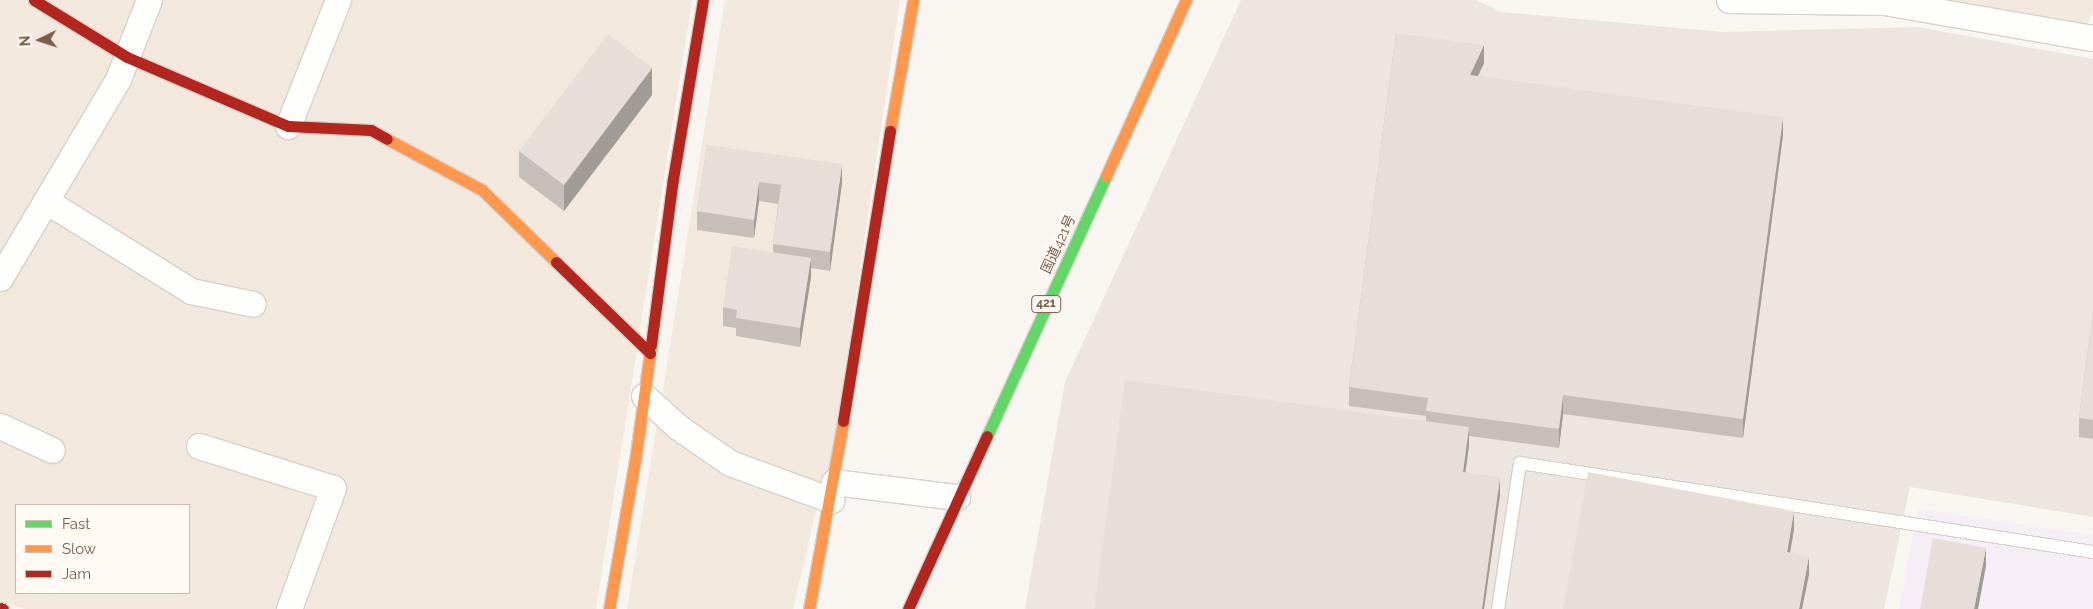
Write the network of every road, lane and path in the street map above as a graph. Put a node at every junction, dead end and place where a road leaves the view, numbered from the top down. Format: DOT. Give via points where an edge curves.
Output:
graph roads {
  1 [pos="34,0"];
  2 [pos="149,0"];
  3 [pos="338,0"];
  4 [pos="703,0"];
  5 [pos="913,0"];
  6 [pos="1186,0"];
  7 [pos="1729,0"];
  8 [pos="2093,38"];
  9 [pos="127,57"];
  10 [pos="288,126"];
  11 [pos="46,201"];
  12 [pos="0,278"];
  13 [pos="253,304"];
  14 [pos="650,353"];
  15 [pos="644,396"];
  16 [pos="0,426"];
  17 [pos="199,446"];
  18 [pos="52,450"];
  19 [pos="833,491"];
  20 [pos="957,497"];
  21 [pos="2093,552"];
  22 [pos="289,609"];
  23 [pos="609,609"];
  24 [pos="809,609"];
  25 [pos="908,609"];
  26 [pos="1498,609"];
  1 -- 9 [label="main road"];
  2 -- 9 [label="street"];
  3 -- 10 [label="street"];
  4 -- 14 [label="main road" via="673,179"];
  5 -- 19 [label="main road" via="863,287"];
  6 -- 20 [label="main road, 国道421号 / 421"];
  7 -- 8 [label="street" via="1884,2"];
  9 -- 10 [label="main road"];
  9 -- 11 [label="street" via="118,79"];
  10 -- 14 [label="main road" via="371,130 482,190"];
  11 -- 12 [label="street"];
  11 -- 13 [label="street" via="191,291"];
  14 -- 15 [label="main road"];
  15 -- 19 [label="street" via="678,428 730,463"];
  15 -- 23 [label="main road"];
  16 -- 18 [label="street"];
  17 -- 22 [label="street" via="333,488"];
  19 -- 20 [label="street"];
  19 -- 24 [label="main road"];
  20 -- 25 [label="main road, 国道421号 / 421"];
  21 -- 26 [label="lane" via="1520,463"];
}
